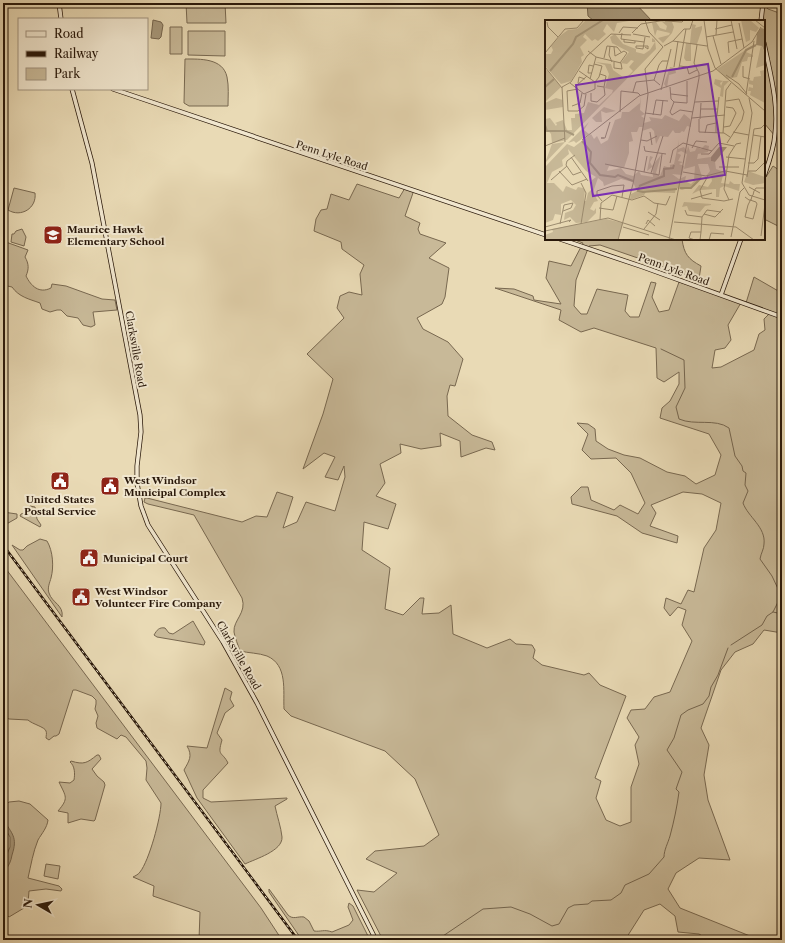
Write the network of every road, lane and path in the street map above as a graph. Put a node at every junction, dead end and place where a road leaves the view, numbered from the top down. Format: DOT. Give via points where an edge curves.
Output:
graph roads {
  1 [pos="59,3"];
  2 [pos="762,3"];
  3 [pos="61,18"];
  4 [pos="761,20"];
  5 [pos="765,48"];
  6 [pos="72,90"];
  7 [pos="116,90"];
  8 [pos="765,172"];
  9 [pos="545,234"];
  10 [pos="563,240"];
  11 [pos="741,240"];
  12 [pos="721,295"];
  13 [pos="782,316"];
  14 [pos="376,940"];
  1 -- 3 [label="street"];
  2 -- 4 [label="street"];
  5 -- 8 [label="street" via="776,115 774,140"];
  6 -- 14 [label="street, Clarksville Road" via="91,160 140,415 137,483 142,513 152,533 223,642 257,703"];
  7 -- 9 [label="street, Penn Lyle Road"];
  10 -- 12 [label="street, Penn Lyle Road"];
  11 -- 12 [label="street"];
  12 -- 13 [label="street, Penn Lyle Road"];
}
